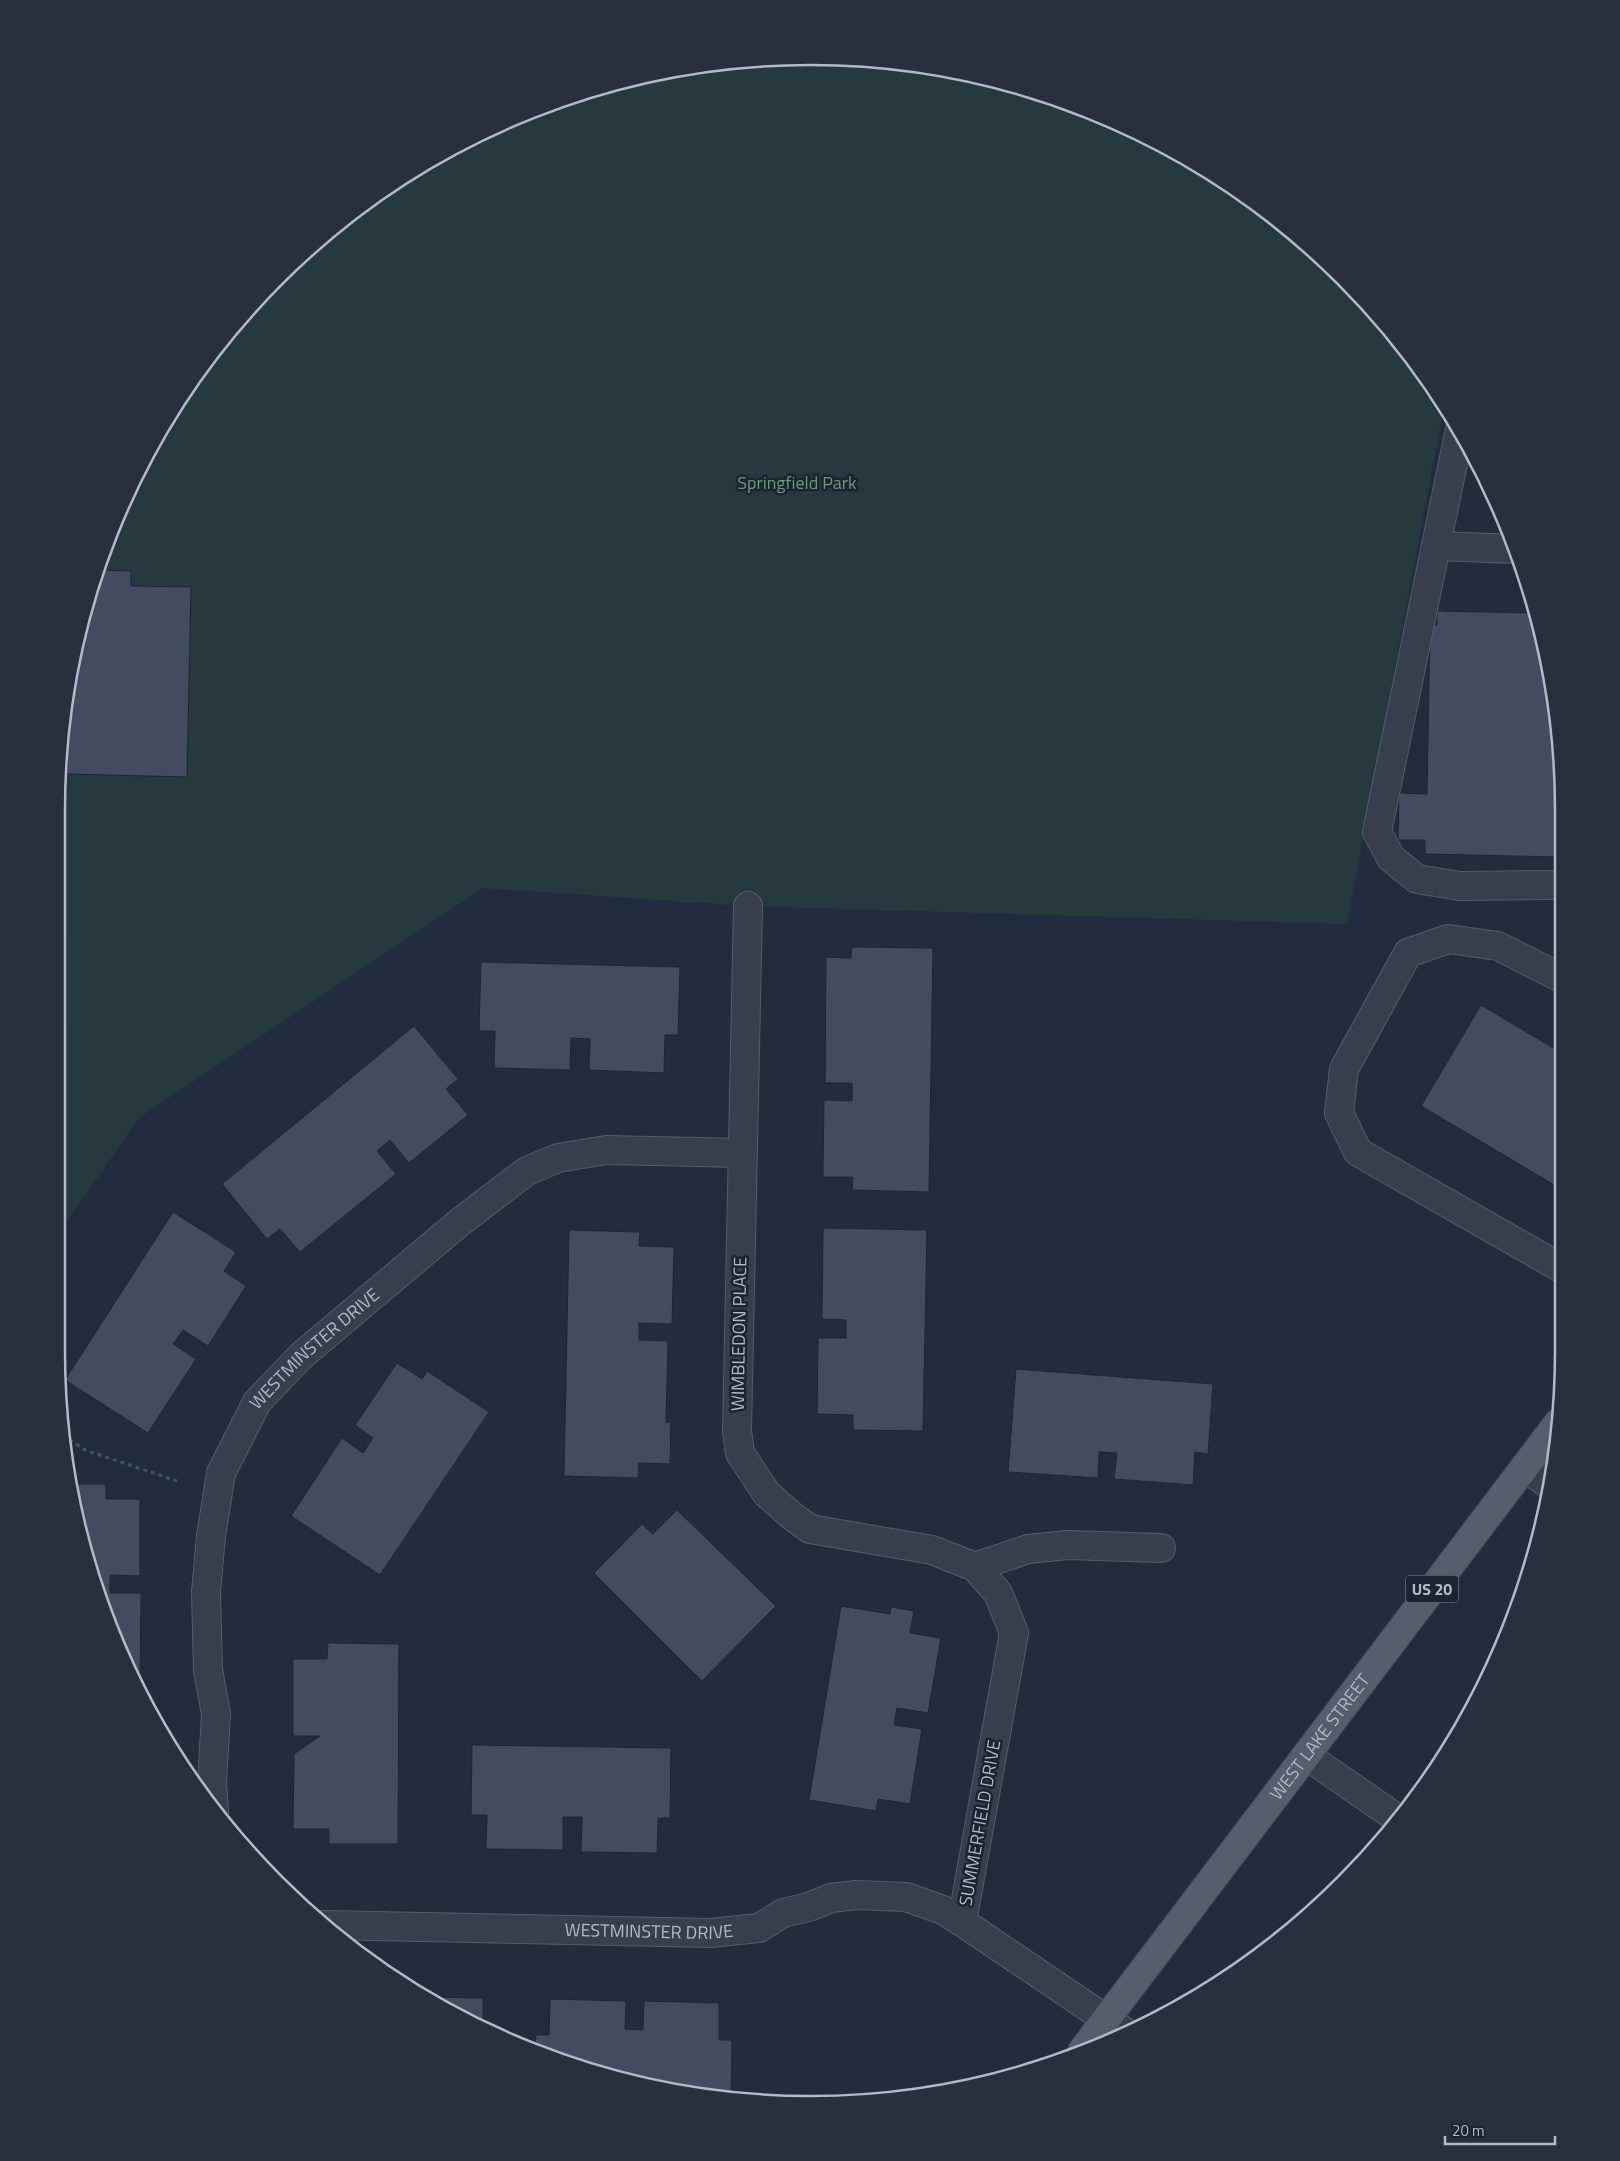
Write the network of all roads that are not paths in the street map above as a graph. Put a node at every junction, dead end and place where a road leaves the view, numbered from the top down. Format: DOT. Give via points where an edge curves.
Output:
graph roads {
  1 [pos="1457,442"];
  2 [pos="1436,546"];
  3 [pos="1507,549"];
  4 [pos="1555,885"];
  5 [pos="748,906"];
  6 [pos="1555,975"];
  7 [pos="743,1153"];
  8 [pos="1555,1265"];
  9 [pos="1550,1433"];
  10 [pos="1525,1467"];
  11 [pos="1544,1481"];
  12 [pos="1161,1548"];
  13 [pos="975,1567"];
  14 [pos="998,1593"];
  15 [pos="1307,1756"];
  16 [pos="213,1796"];
  17 [pos="1392,1815"];
  18 [pos="962,1922"];
  19 [pos="336,1925"];
  20 [pos="1116,2025"];
  21 [pos="1101,2036"];
  1 -- 2 [label="street"];
  2 -- 3 [label="street"];
  2 -- 4 [label="street" via="1377,832 1392,858 1417,879 1460,886"];
  5 -- 7 [label="street, WIMBLEDON PLACE"];
  6 -- 8 [label="street" via="1498,946 1448,939 1408,953 1344,1069 1339,1113 1358,1152"];
  7 -- 13 [label="street, WIMBLEDON PLACE" via="737,1431 740,1453 767,1494 810,1529 932,1550"];
  7 -- 16 [label="street, WESTMINSTER DRIVE" via="606,1150 558,1158 527,1171 460,1222 301,1356 257,1402 221,1473 211,1536 206,1592 208,1670 216,1714"];
  9 -- 10 [label="main road, WEST LAKE STREET / US 20"];
  10 -- 11 [label="street"];
  10 -- 15 [label="main road, WEST LAKE STREET / US 20"];
  12 -- 13 [label="street" via="1057,1546 1028,1549"];
  13 -- 14 [label="street, WIMBLEDON PLACE"];
  14 -- 18 [label="street, SUMMERFIELD DRIVE" via="1014,1633"];
  15 -- 17 [label="street"];
  15 -- 20 [label="main road, WEST LAKE STREET / US 20"];
  18 -- 19 [label="street, WESTMINSTER DRIVE" via="943,1910 906,1897 856,1895 831,1898 783,1913 759,1928 711,1933"];
  18 -- 20 [label="street, SUMMERFIELD DRIVE"];
  20 -- 21 [label="main road, WEST LAKE STREET / US 20"];
}
